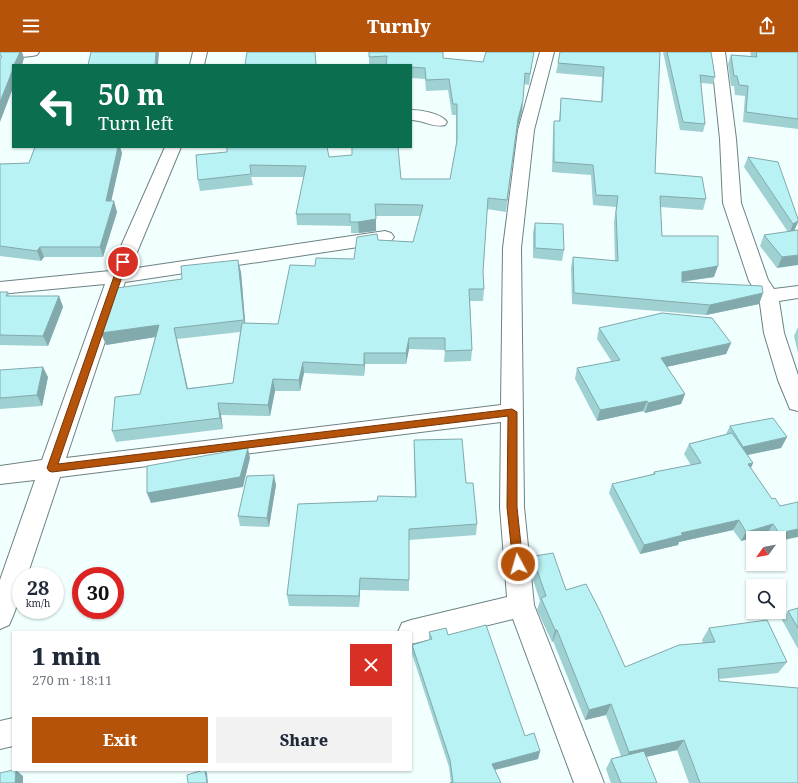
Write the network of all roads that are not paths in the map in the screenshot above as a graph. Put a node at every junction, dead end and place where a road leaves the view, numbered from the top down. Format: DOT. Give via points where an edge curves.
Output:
graph roads {
  1 [pos="32,52"];
  2 [pos="200,52"];
  3 [pos="548,52"];
  4 [pos="718,52"];
  5 [pos="0,55"];
  6 [pos="197,64"];
  7 [pos="412,115"];
  8 [pos="439,122"];
  9 [pos="173,148"];
  10 [pos="385,237"];
  11 [pos="117,277"];
  12 [pos="0,288"];
  13 [pos="798,292"];
  14 [pos="769,296"];
  15 [pos="798,403"];
  16 [pos="512,412"];
  17 [pos="52,468"];
  18 [pos="0,475"];
  19 [pos="521,605"];
  20 [pos="0,617"];
  21 [pos="412,632"];
  22 [pos="12,732"];
  23 [pos="0,735"];
  24 [pos="589,783"];
  1 -- 5 [label="street"];
  2 -- 6 [label="street"];
  3 -- 16 [label="street" via="526,130 512,248"];
  4 -- 14 [label="street" via="732,203 759,280"];
  7 -- 8 [label="street" via="420,115"];
  9 -- 11 [label="street"];
  10 -- 11 [label="street"];
  11 -- 12 [label="street"];
  11 -- 17 [label="street"];
  13 -- 14 [label="street"];
  14 -- 15 [label="street" via="774,333"];
  16 -- 17 [label="street"];
  16 -- 19 [label="street" via="512,507"];
  17 -- 18 [label="street"];
  17 -- 20 [label="street"];
  19 -- 21 [label="street"];
  19 -- 24 [label="street"];
  22 -- 23 [label="street"];
}
